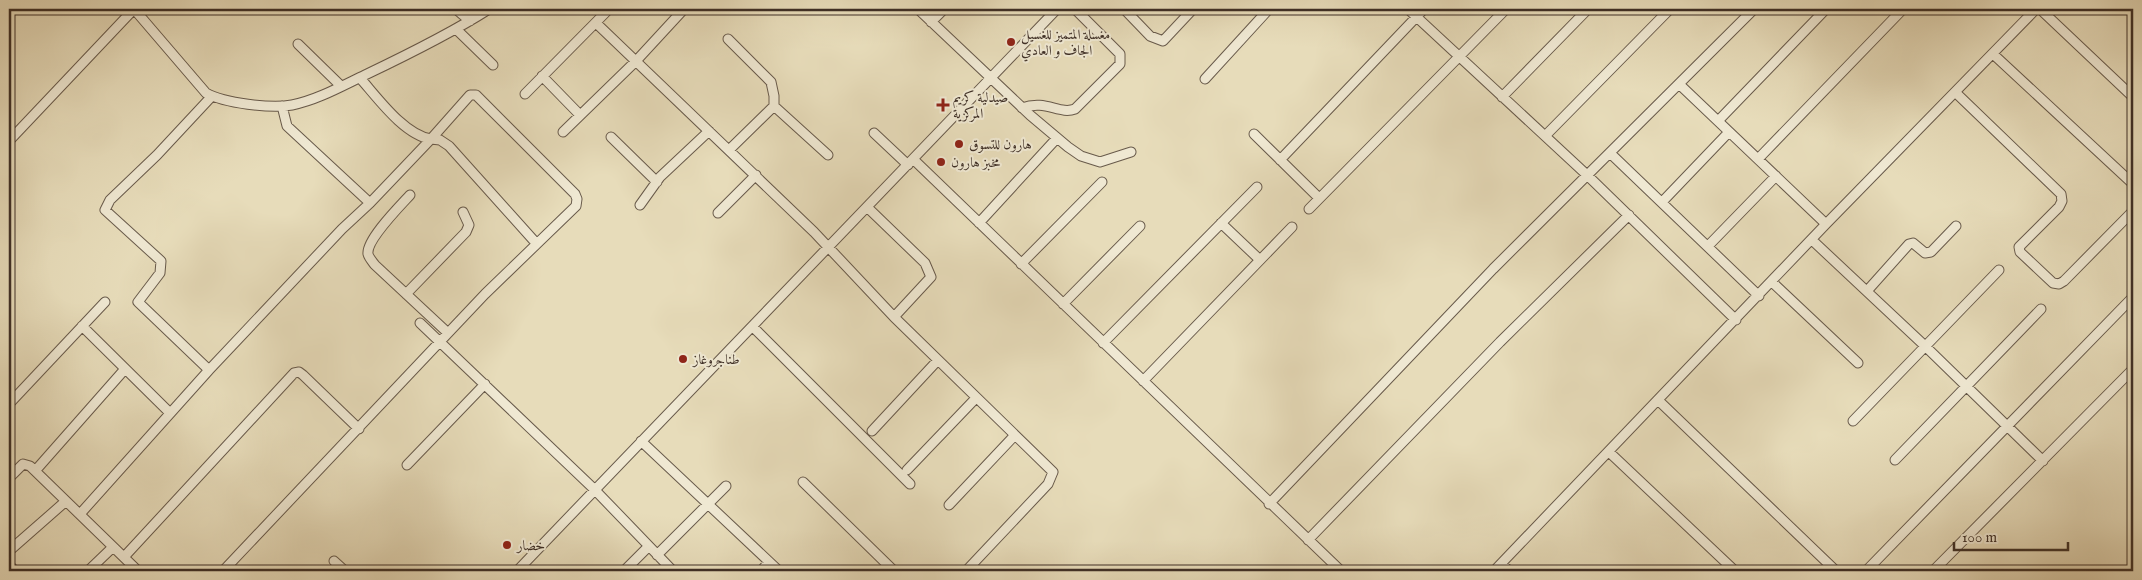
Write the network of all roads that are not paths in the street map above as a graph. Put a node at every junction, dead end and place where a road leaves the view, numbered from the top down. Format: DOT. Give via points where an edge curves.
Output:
graph roads {
  1 [pos="134,9"];
  2 [pos="456,9"];
  3 [pos="489,9"];
  4 [pos="609,9"];
  5 [pos="684,9"];
  6 [pos="918,9"];
  7 [pos="944,9"];
  8 [pos="1057,9"];
  9 [pos="1076,9"];
  10 [pos="1124,9"];
  11 [pos="1193,9"];
  12 [pos="1269,9"];
  13 [pos="1408,9"];
  14 [pos="1424,9"];
  15 [pos="1506,9"];
  16 [pos="1588,9"];
  17 [pos="1670,9"];
  18 [pos="1754,9"];
  19 [pos="1826,9"];
  20 [pos="1903,9"];
  21 [pos="2038,9"];
  22 [pos="1416,17"];
  23 [pos="470,22"];
  24 [pos="931,22"];
  25 [pos="596,23"];
  26 [pos="456,29"];
  27 [pos="728,39"];
  28 [pos="298,44"];
  29 [pos="1992,54"];
  30 [pos="1458,57"];
  31 [pos="636,61"];
  32 [pos="493,65"];
  33 [pos="542,76"];
  34 [pos="360,78"];
  35 [pos="990,78"];
  36 [pos="1205,79"];
  37 [pos="1679,84"];
  38 [pos="341,86"];
  39 [pos="1955,92"];
  40 [pos="525,94"];
  41 [pos="212,96"];
  42 [pos="1502,97"];
  43 [pos="2133,97"];
  44 [pos="282,106"];
  45 [pos="774,106"];
  46 [pos="1022,108"];
  47 [pos="580,115"];
  48 [pos="1718,121"];
  49 [pos="709,131"];
  50 [pos="563,132"];
  51 [pos="1729,132"];
  52 [pos="874,133"];
  53 [pos="1254,134"];
  54 [pos="1545,136"];
  55 [pos="611,137"];
  56 [pos="431,138"];
  57 [pos="1057,138"];
  58 [pos="9,141"];
  59 [pos="729,150"];
  60 [pos="1131,152"];
  61 [pos="1610,153"];
  62 [pos="828,155"];
  63 [pos="1758,159"];
  64 [pos="1280,160"];
  65 [pos="910,162"];
  66 [pos="1587,175"];
  67 [pos="756,176"];
  68 [pos="1776,176"];
  69 [pos="657,182"];
  70 [pos="1102,182"];
  71 [pos="2133,184"];
  72 [pos="1257,187"];
  73 [pos="410,195"];
  74 [pos="1319,198"];
  75 [pos="1663,201"];
  76 [pos="370,203"];
  77 [pos="640,205"];
  78 [pos="867,207"];
  79 [pos="1309,209"];
  80 [pos="2133,211"];
  81 [pos="463,212"];
  82 [pos="718,213"];
  83 [pos="1629,215"];
  84 [pos="979,223"];
  85 [pos="1221,224"];
  86 [pos="1826,224"];
  87 [pos="1140,226"];
  88 [pos="1956,226"];
  89 [pos="1292,228"];
  90 [pos="1812,240"];
  91 [pos="536,243"];
  92 [pos="1708,246"];
  93 [pos="826,247"];
  94 [pos="1260,260"];
  95 [pos="1021,264"];
  96 [pos="1999,270"];
  97 [pos="1772,282"];
  98 [pos="1867,291"];
  99 [pos="406,294"];
  100 [pos="1759,296"];
  101 [pos="2133,296"];
  102 [pos="106,302"];
  103 [pos="1063,304"];
  104 [pos="2042,309"];
  105 [pos="894,317"];
  106 [pos="1736,320"];
  107 [pos="420,323"];
  108 [pos="82,326"];
  109 [pos="753,327"];
  110 [pos="448,333"];
  111 [pos="440,341"];
  112 [pos="1103,343"];
  113 [pos="1926,346"];
  114 [pos="938,360"];
  115 [pos="1858,363"];
  116 [pos="125,369"];
  117 [pos="2133,369"];
  118 [pos="209,370"];
  119 [pos="1143,381"];
  120 [pos="485,384"];
  121 [pos="1965,385"];
  122 [pos="976,398"];
  123 [pos="1659,401"];
  124 [pos="9,404"];
  125 [pos="169,412"];
  126 [pos="1853,422"];
  127 [pos="2007,425"];
  128 [pos="359,429"];
  129 [pos="872,431"];
  130 [pos="1014,435"];
  131 [pos="641,441"];
  132 [pos="1609,452"];
  133 [pos="1895,460"];
  134 [pos="2043,461"];
  135 [pos="407,465"];
  136 [pos="907,470"];
  137 [pos="35,471"];
  138 [pos="9,478"];
  139 [pos="803,482"];
  140 [pos="910,484"];
  141 [pos="726,486"];
  142 [pos="594,489"];
  143 [pos="66,501"];
  144 [pos="707,504"];
  145 [pos="1269,504"];
  146 [pos="949,505"];
  147 [pos="80,514"];
  148 [pos="1308,540"];
  149 [pos="113,547"];
  150 [pos="648,547"];
  151 [pos="9,551"];
  152 [pos="657,555"];
  153 [pos="124,557"];
  154 [pos="334,561"];
  155 [pos="769,562"];
  156 [pos="1502,564"];
  157 [pos="9,565"];
  158 [pos="15,571"];
  159 [pos="88,571"];
  160 [pos="138,571"];
  161 [pos="223,571"];
  162 [pos="345,571"];
  163 [pos="517,571"];
  164 [pos="624,571"];
  165 [pos="673,571"];
  166 [pos="761,571"];
  167 [pos="779,571"];
  168 [pos="894,571"];
  169 [pos="966,571"];
  170 [pos="1341,571"];
  171 [pos="1494,571"];
  172 [pos="1509,571"];
  173 [pos="1735,571"];
  174 [pos="1836,571"];
  175 [pos="1866,571"];
  176 [pos="1933,571"];
  1 -- 41 [label="street" via="201,89"];
  1 -- 58 [label="street"];
  2 -- 23 [label="street"];
  3 -- 23 [label="street"];
  4 -- 25 [label="street"];
  5 -- 31 [label="street"];
  6 -- 24 [label="street"];
  7 -- 24 [label="street"];
  8 -- 35 [label="street"];
  9 -- 46 [label="street" via="1120,54 1120,64 1075,109 1062,110 1033,104"];
  10 -- 11 [label="street" via="1150,36 1162,41"];
  12 -- 36 [label="street"];
  13 -- 22 [label="street"];
  14 -- 22 [label="street"];
  15 -- 30 [label="street"];
  16 -- 42 [label="street"];
  17 -- 54 [label="street"];
  18 -- 37 [label="street"];
  19 -- 48 [label="street"];
  20 -- 63 [label="street"];
  21 -- 29 [label="street"];
  21 -- 43 [label="street"];
  22 -- 30 [label="street"];
  22 -- 64 [label="street"];
  23 -- 26 [label="street"];
  24 -- 35 [label="street"];
  25 -- 31 [label="street"];
  25 -- 33 [label="street"];
  26 -- 32 [label="street"];
  26 -- 34 [label="street"];
  27 -- 45 [label="street" via="771,82"];
  28 -- 38 [label="street"];
  29 -- 39 [label="street"];
  29 -- 71 [label="street"];
  30 -- 42 [label="street"];
  30 -- 74 [label="street"];
  31 -- 47 [label="street"];
  31 -- 49 [label="street"];
  33 -- 40 [label="street"];
  33 -- 47 [label="street"];
  34 -- 38 [label="street"];
  34 -- 56 [label="street" via="411,131"];
  35 -- 46 [label="street"];
  35 -- 65 [label="street"];
  37 -- 48 [label="street"];
  37 -- 61 [label="street"];
  38 -- 44 [label="street" via="304,102"];
  39 -- 80 [label="street" via="2061,194 2059,207 2019,248 2054,284 2064,281"];
  39 -- 86 [label="street"];
  41 -- 44 [label="street"];
  41 -- 118 [label="street" via="110,200 105,210 160,261 160,273 138,302"];
  42 -- 54 [label="street"];
  44 -- 76 [label="street" via="287,126"];
  45 -- 59 [label="street"];
  45 -- 62 [label="street"];
  46 -- 57 [label="street"];
  47 -- 50 [label="street"];
  48 -- 51 [label="street"];
  49 -- 59 [label="street"];
  49 -- 69 [label="street"];
  51 -- 63 [label="street"];
  51 -- 75 [label="street"];
  52 -- 65 [label="street"];
  53 -- 64 [label="street"];
  54 -- 66 [label="street"];
  55 -- 69 [label="street"];
  56 -- 76 [label="street"];
  56 -- 91 [label="street" via="449,146"];
  56 -- 91 [label="street" via="473,94 547,166 577,199 576,206"];
  57 -- 60 [label="street" via="1081,156 1100,162"];
  57 -- 84 [label="street"];
  59 -- 67 [label="street"];
  61 -- 66 [label="street"];
  61 -- 75 [label="street"];
  63 -- 68 [label="street"];
  64 -- 74 [label="street"];
  65 -- 78 [label="street"];
  65 -- 84 [label="street"];
  66 -- 83 [label="street"];
  66 -- 145 [label="street" via="1421,343"];
  67 -- 82 [label="street"];
  67 -- 93 [label="street"];
  68 -- 86 [label="street"];
  68 -- 92 [label="street"];
  69 -- 77 [label="street"];
  70 -- 95 [label="street"];
  72 -- 85 [label="street"];
  73 -- 99 [label="street" via="380,230 368,254 374,264"];
  74 -- 79 [label="street"];
  75 -- 92 [label="street"];
  76 -- 118 [label="street"];
  78 -- 93 [label="street"];
  78 -- 105 [label="street" via="929,270 930,277"];
  81 -- 99 [label="street" via="469,224 466,232"];
  83 -- 106 [label="street"];
  83 -- 148 [label="street" via="1500,342"];
  84 -- 95 [label="street"];
  85 -- 94 [label="street"];
  85 -- 112 [label="street"];
  86 -- 90 [label="street"];
  87 -- 103 [label="street"];
  88 -- 98 [label="street" via="1931,252 1925,253 1913,243 1909,244"];
  89 -- 94 [label="street"];
  90 -- 97 [label="street"];
  90 -- 98 [label="street"];
  91 -- 110 [label="street"];
  92 -- 100 [label="street"];
  93 -- 105 [label="street"];
  93 -- 109 [label="street"];
  94 -- 119 [label="street"];
  95 -- 103 [label="street"];
  96 -- 113 [label="street"];
  97 -- 100 [label="street"];
  97 -- 115 [label="street"];
  98 -- 113 [label="street"];
  99 -- 110 [label="street"];
  100 -- 106 [label="street"];
  101 -- 127 [label="street"];
  102 -- 108 [label="street"];
  103 -- 112 [label="street"];
  104 -- 121 [label="street"];
  105 -- 114 [label="street"];
  106 -- 123 [label="street"];
  107 -- 111 [label="street"];
  108 -- 116 [label="street"];
  108 -- 124 [label="street"];
  109 -- 131 [label="street"];
  109 -- 140 [label="street"];
  110 -- 111 [label="street"];
  111 -- 120 [label="street"];
  111 -- 128 [label="street"];
  112 -- 119 [label="street"];
  113 -- 121 [label="street"];
  113 -- 126 [label="street"];
  114 -- 122 [label="street"];
  114 -- 129 [label="street"];
  116 -- 125 [label="street"];
  116 -- 137 [label="street"];
  117 -- 134 [label="street"];
  118 -- 125 [label="street"];
  119 -- 145 [label="street"];
  120 -- 135 [label="street"];
  120 -- 142 [label="street"];
  121 -- 127 [label="street"];
  121 -- 133 [label="street"];
  122 -- 130 [label="street"];
  122 -- 136 [label="street"];
  123 -- 132 [label="street"];
  123 -- 174 [label="street"];
  125 -- 147 [label="street"];
  127 -- 134 [label="street"];
  127 -- 175 [label="street"];
  128 -- 153 [label="street" via="304,375 294,373"];
  128 -- 161 [label="street"];
  130 -- 146 [label="street"];
  130 -- 169 [label="street" via="1053,472 1051,478"];
  131 -- 142 [label="street"];
  131 -- 144 [label="street"];
  132 -- 156 [label="street"];
  132 -- 173 [label="street"];
  134 -- 176 [label="street"];
  137 -- 138 [label="street" via="23,464"];
  137 -- 143 [label="street"];
  139 -- 168 [label="street"];
  141 -- 144 [label="street"];
  142 -- 150 [label="street"];
  142 -- 163 [label="street"];
  143 -- 147 [label="street"];
  143 -- 151 [label="street"];
  144 -- 152 [label="street"];
  144 -- 155 [label="street"];
  145 -- 148 [label="street"];
  147 -- 149 [label="street"];
  148 -- 170 [label="street"];
  149 -- 153 [label="street"];
  149 -- 159 [label="street"];
  150 -- 152 [label="street"];
  150 -- 164 [label="street"];
  152 -- 165 [label="street"];
  153 -- 160 [label="street"];
  154 -- 162 [label="street"];
  155 -- 166 [label="street"];
  155 -- 167 [label="street"];
  156 -- 171 [label="street"];
  156 -- 172 [label="street"];
  157 -- 158 [label="street"];
}
